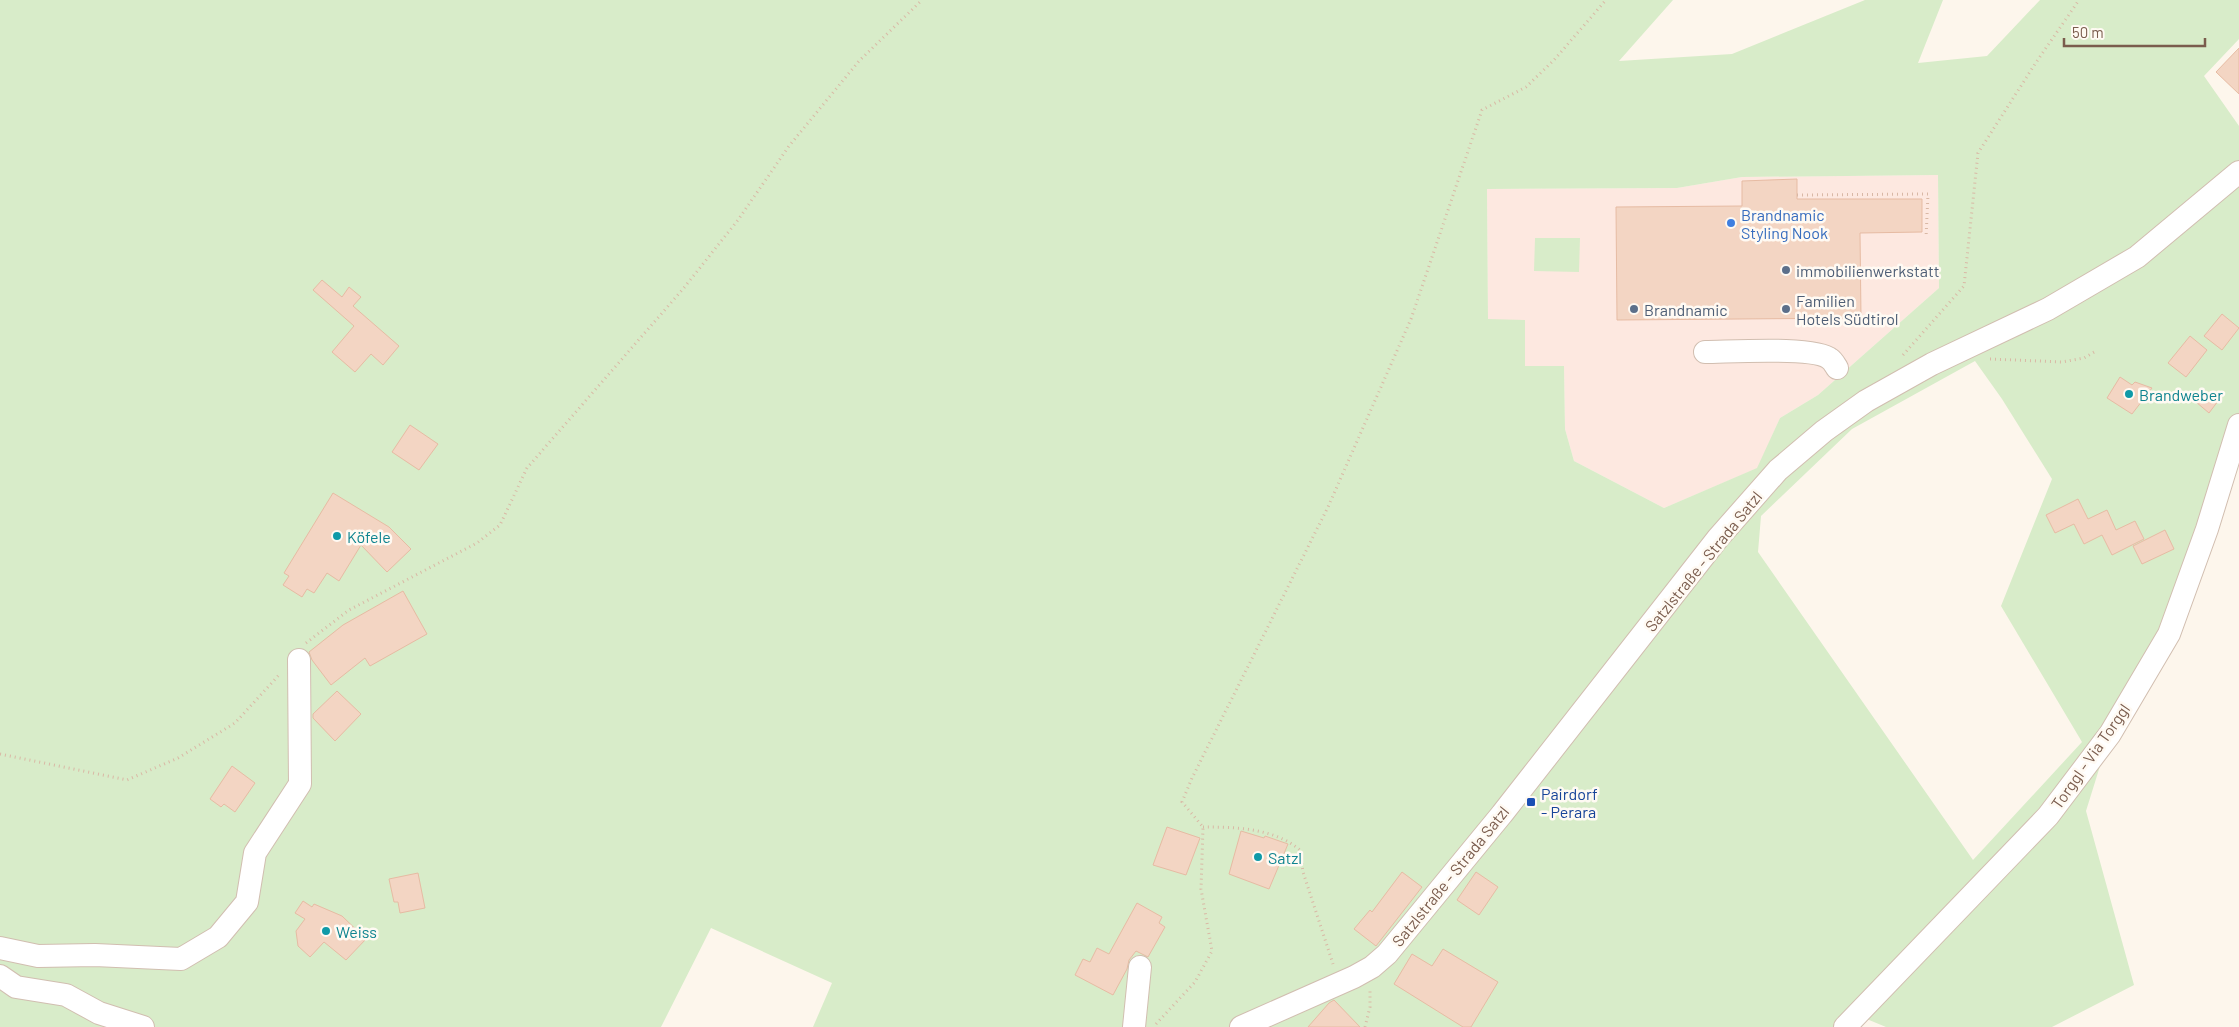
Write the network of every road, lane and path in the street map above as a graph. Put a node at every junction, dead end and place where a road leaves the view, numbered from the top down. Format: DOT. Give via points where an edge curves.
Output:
graph roads {
  1 [pos="922,0"];
  2 [pos="1606,0"];
  3 [pos="2079,0"];
  4 [pos="2239,172"];
  5 [pos="1797,195"];
  6 [pos="1926,238"];
  7 [pos="1973,344"];
  8 [pos="2096,351"];
  9 [pos="1706,352"];
  10 [pos="1899,360"];
  11 [pos="1837,368"];
  12 [pos="2239,425"];
  13 [pos="299,660"];
  14 [pos="0,754"];
  15 [pos="1203,827"];
  16 [pos="0,948"];
  17 [pos="1140,967"];
  18 [pos="0,976"];
  19 [pos="1354,977"];
  20 [pos="143,1027"];
  21 [pos="1134,1027"];
  22 [pos="1154,1027"];
  23 [pos="1241,1027"];
  24 [pos="1365,1027"];
  25 [pos="1845,1027"];
  1 -- 13 [label="path" via="859,62 788,146 738,220 683,289 527,468 500,525 477,543 349,610 307,641"];
  2 -- 15 [label="path" via="1526,87 1482,110 1411,319 1328,507 1182,802"];
  3 -- 10 [label="path" via="1978,153 1964,286"];
  4 -- 7 [label="street, Satzlstraße - Strada Satzl" via="2137,257 2048,309"];
  5 -- 6 [label="path" via="1928,194"];
  7 -- 8 [label="path" via="1984,357 1997,360 2074,361"];
  7 -- 19 [label="street, Satzlstraße - Strada Satzl" via="1866,401 1778,470 1718,538 1502,814 1393,946 1372,967"];
  9 -- 11 [label="street" via="1810,352 1830,358"];
  12 -- 25 [label="street, Torggl - Via Torggl" via="2208,529 2169,634 2110,734 2048,816"];
  13 -- 14 [label="path" via="276,678 235,723 178,758 127,780"];
  13 -- 16 [label="street" via="300,784 255,853 247,902 218,937 181,960 95,955 38,956"];
  15 -- 19 [label="path" via="1240,828 1289,840 1300,850 1303,872 1328,956 1336,970"];
  15 -- 22 [label="path" via="1201,889 1212,951 1195,982"];
  17 -- 21 [label="street"];
  18 -- 20 [label="street" via="16,987 66,995 99,1013"];
  19 -- 23 [label="street, Satzlstraße - Strada Satzl"];
  19 -- 24 [label="path" via="1370,983 1370,1007"];
}
